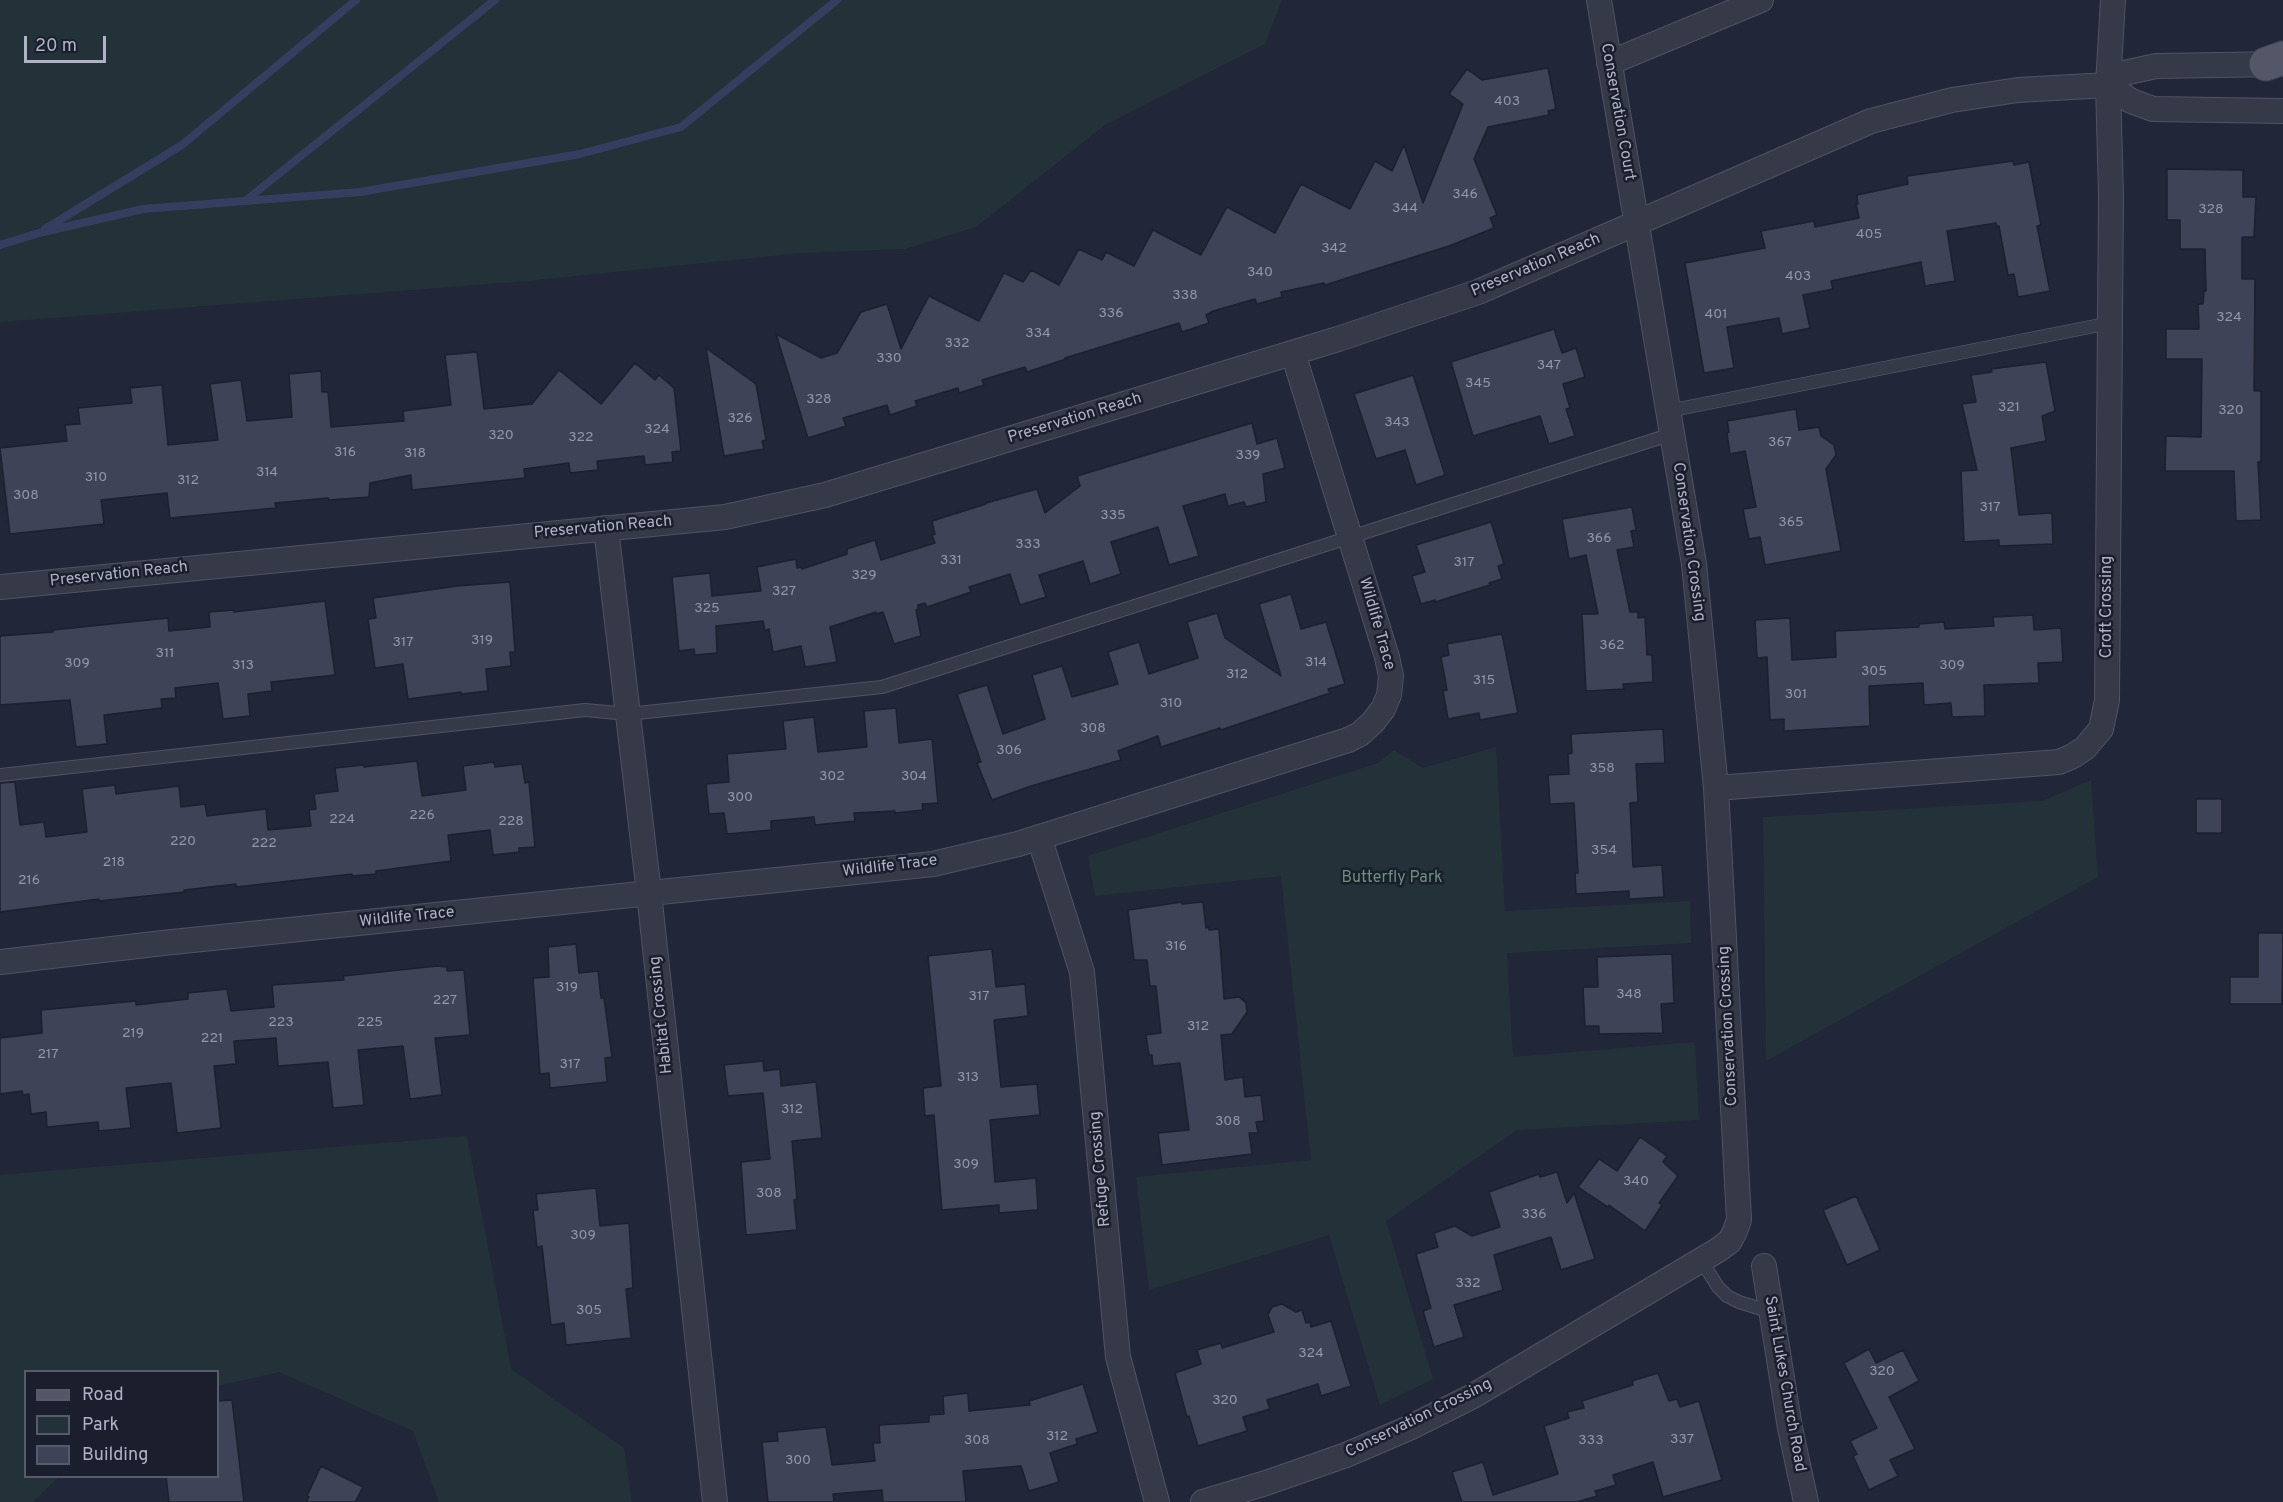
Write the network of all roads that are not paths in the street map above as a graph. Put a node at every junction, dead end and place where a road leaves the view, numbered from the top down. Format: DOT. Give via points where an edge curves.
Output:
graph roads {
  1 [pos="1599,0"];
  2 [pos="1761,0"];
  3 [pos="2114,0"];
  4 [pos="2277,62"];
  5 [pos="1609,63"];
  6 [pos="2108,85"];
  7 [pos="2283,111"];
  8 [pos="1636,223"];
  9 [pos="2110,323"];
  10 [pos="1293,353"];
  11 [pos="1670,423"];
  12 [pos="606,528"];
  13 [pos="1350,536"];
  14 [pos="0,587"];
  15 [pos="628,714"];
  16 [pos="0,774"];
  17 [pos="1716,788"];
  18 [pos="1040,837"];
  19 [pos="649,893"];
  20 [pos="0,962"];
  21 [pos="1701,1260"];
  22 [pos="1764,1266"];
  23 [pos="1771,1312"];
  24 [pos="716,1502"];
  25 [pos="1157,1502"];
  26 [pos="1203,1502"];
  27 [pos="1806,1502"];
  1 -- 5 [label="street, Conservation Court"];
  2 -- 5 [label="street"];
  3 -- 6 [label="street, Croft Crossing"];
  4 -- 6 [label="street, Preservation Reach" via="2156,66 2124,73"];
  5 -- 8 [label="street, Conservation Court"];
  6 -- 7 [label="street" via="2153,109"];
  6 -- 8 [label="street, Preservation Reach" via="2018,90 1952,100 1871,121"];
  6 -- 9 [label="street, Croft Crossing"];
  8 -- 10 [label="street, Preservation Reach" via="1478,292"];
  8 -- 11 [label="street, Conservation Crossing"];
  9 -- 11 [label="lane"];
  9 -- 17 [label="street, Croft Crossing" via="2107,700 2095,738 2073,756 2050,763"];
  10 -- 12 [label="street, Preservation Reach" via="825,495 725,517"];
  10 -- 13 [label="street, Wildlife Trace"];
  11 -- 13 [label="lane"];
  11 -- 17 [label="street, Conservation Crossing" via="1694,564"];
  12 -- 14 [label="street, Preservation Reach"];
  12 -- 15 [label="street, Habitat Crossing"];
  13 -- 15 [label="lane" via="882,687"];
  13 -- 18 [label="street, Wildlife Trace" via="1391,676 1389,695 1373,722 1354,737 1326,747"];
  15 -- 16 [label="lane" via="585,711"];
  15 -- 19 [label="street, Habitat Crossing"];
  17 -- 21 [label="street, Conservation Crossing" via="1739,1220 1730,1241"];
  18 -- 19 [label="street, Wildlife Trace" via="933,864"];
  18 -- 25 [label="street, Refuge Crossing" via="1082,972 1118,1357"];
  19 -- 20 [label="street, Wildlife Trace"];
  19 -- 24 [label="street, Habitat Crossing"];
  21 -- 23 [label="lane" via="1726,1296"];
  21 -- 26 [label="street, Conservation Crossing" via="1473,1396 1409,1428 1346,1455"];
  22 -- 23 [label="street, Saint Lukes Church Road"];
  23 -- 27 [label="street, Saint Lukes Church Road"];
}
